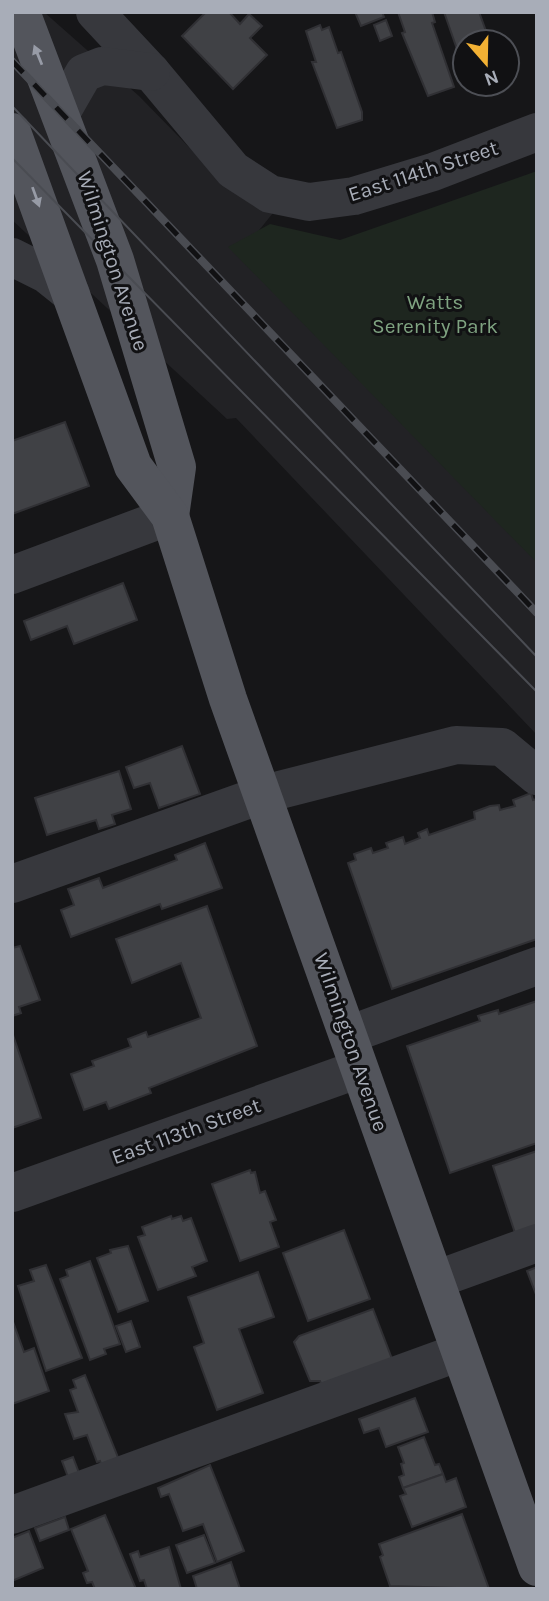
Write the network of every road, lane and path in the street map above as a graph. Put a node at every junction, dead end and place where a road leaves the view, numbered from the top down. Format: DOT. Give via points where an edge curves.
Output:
graph roads {
  1 [pos="22,12"];
  2 [pos="95,12"];
  3 [pos="151,72"];
  4 [pos="61,113"];
  5 [pos="12,132"];
  6 [pos="537,132"];
  7 [pos="12,257"];
  8 [pos="71,294"];
  9 [pos="177,467"];
  10 [pos="170,516"];
  11 [pos="12,575"];
  12 [pos="537,776"];
  13 [pos="264,794"];
  14 [pos="12,884"];
  15 [pos="537,965"];
  16 [pos="354,1052"];
  17 [pos="12,1193"];
  18 [pos="537,1242"];
  19 [pos="435,1280"];
  20 [pos="460,1352"];
  21 [pos="12,1515"];
  22 [pos="537,1567"];
  4 -- 1 [label="main road, Wilmington Avenue, one-way"];
  2 -- 3 [label="street, East 114th Street"];
  3 -- 4 [label="street" via="102,66 84,72"];
  3 -- 6 [label="street, East 114th Street" via="233,170 270,194 309,202 354,196 407,180"];
  4 -- 9 [label="main road, Wilmington Avenue" via="116,260"];
  5 -- 8 [label="main road, Wilmington Avenue, one-way"];
  7 -- 8 [label="street" via="46,274"];
  8 -- 9 [label="main road" via="99,313 110,332 153,455"];
  8 -- 10 [label="main road, Wilmington Avenue" via="133,466"];
  9 -- 10 [label="main road, Wilmington Avenue"];
  10 -- 11 [label="street"];
  10 -- 13 [label="main road, Wilmington Avenue" via="228,699"];
  12 -- 13 [label="street" via="502,747 456,745"];
  13 -- 14 [label="street"];
  13 -- 16 [label="main road, Wilmington Avenue"];
  15 -- 16 [label="street, East 113th Street"];
  16 -- 17 [label="street, East 113th Street"];
  16 -- 19 [label="main road, Wilmington Avenue"];
  18 -- 19 [label="street"];
  19 -- 20 [label="main road, Wilmington Avenue"];
  20 -- 21 [label="street"];
  20 -- 22 [label="main road, Wilmington Avenue"];
}
